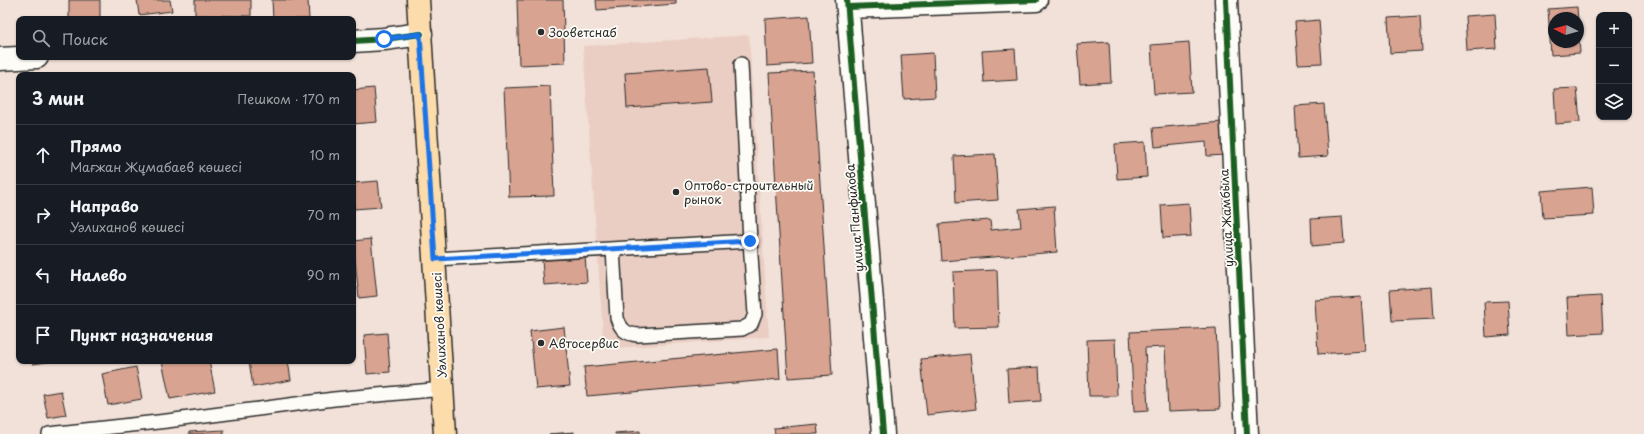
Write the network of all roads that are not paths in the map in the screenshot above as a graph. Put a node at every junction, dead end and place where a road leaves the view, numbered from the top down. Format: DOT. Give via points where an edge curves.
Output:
graph roads {
  1 [pos="418,0"];
  2 [pos="1036,0"];
  3 [pos="1226,0"];
  4 [pos="848,3"];
  5 [pos="420,34"];
  6 [pos="356,41"];
  7 [pos="16,58"];
  8 [pos="0,59"];
  9 [pos="741,64"];
  10 [pos="750,241"];
  11 [pos="613,249"];
  12 [pos="435,259"];
  13 [pos="443,388"];
  14 [pos="49,434"];
  15 [pos="445,434"];
  16 [pos="883,434"];
  17 [pos="1247,434"];
  1 -- 5 [label="main road, Уәлиханов көшесі"];
  2 -- 4 [label="street"];
  3 -- 17 [label="street, улица Жамбыла"];
  4 -- 16 [label="street, улица Панфилова"];
  5 -- 6 [label="street"];
  5 -- 12 [label="main road, Уәлиханов көшесі"];
  7 -- 8 [label="street"];
  9 -- 10 [label="lane"];
  10 -- 11 [label="lane"];
  10 -- 11 [label="lane" via="754,314 751,324 742,329 645,335 630,334 619,325"];
  11 -- 12 [label="lane"];
  12 -- 13 [label="main road, Уәлиханов көшесі"];
  13 -- 14 [label="lane" via="334,398"];
  13 -- 15 [label="main road, Уәлиханов көшесі"];
}
